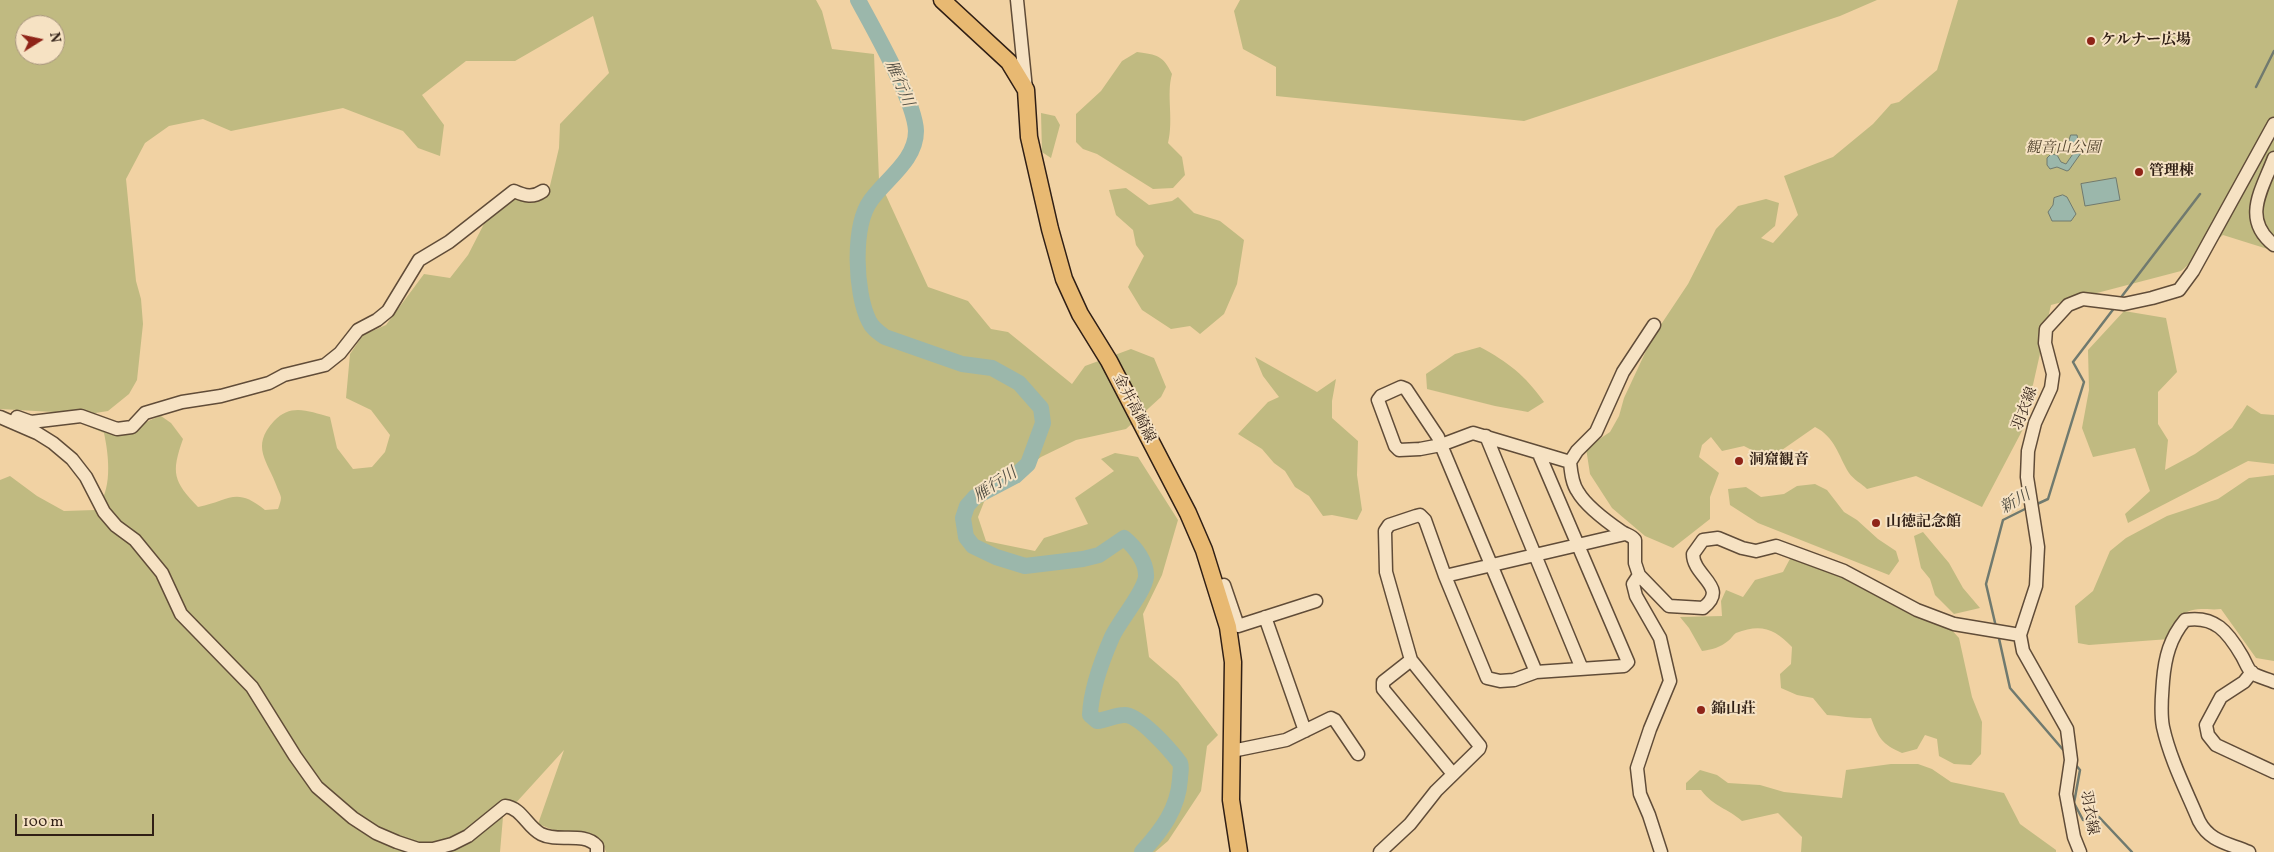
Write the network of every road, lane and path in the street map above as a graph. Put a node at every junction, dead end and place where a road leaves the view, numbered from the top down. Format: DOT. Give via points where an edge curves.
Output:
graph roads {
  1 [pos="942,0"];
  2 [pos="1016,0"];
  3 [pos="1026,90"];
  4 [pos="2274,124"];
  5 [pos="2274,158"];
  6 [pos="543,191"];
  7 [pos="2274,245"];
  8 [pos="1654,326"];
  9 [pos="0,417"];
  10 [pos="1486,436"];
  11 [pos="1441,445"];
  12 [pos="1539,454"];
  13 [pos="1570,462"];
  14 [pos="1625,534"];
  15 [pos="1580,545"];
  16 [pos="1536,555"];
  17 [pos="1491,566"];
  18 [pos="1639,575"];
  19 [pos="1445,576"];
  20 [pos="1216,587"];
  21 [pos="1316,601"];
  22 [pos="1265,617"];
  23 [pos="2020,635"];
  24 [pos="1411,660"];
  25 [pos="1582,669"];
  26 [pos="1536,672"];
  27 [pos="2252,672"];
  28 [pos="2274,682"];
  29 [pos="1305,731"];
  30 [pos="1232,752"];
  31 [pos="1358,754"];
  32 [pos="2274,772"];
  33 [pos="1453,774"];
  34 [pos="597,852"];
  35 [pos="1239,852"];
  36 [pos="1380,852"];
  37 [pos="1661,852"];
  38 [pos="2080,852"];
  39 [pos="2249,852"];
  1 -- 3 [label="main road, 金井高崎線" via="1009,62"];
  2 -- 3 [label="street"];
  3 -- 20 [label="main road, 金井高崎線" via="1029,137 1064,279 1188,514"];
  4 -- 23 [label="street, 羽衣線" via="2193,271 2179,290 2124,304 2083,299 2068,305 2046,329 2052,388 2035,423 2028,451 2028,477 2038,547 2036,586"];
  5 -- 7 [label="street" via="2256,207 2256,222"];
  6 -- 9 [label="street" via="530,196 514,191 449,242 419,260 388,311 358,330 325,365 221,396 182,402 145,413 132,427 117,429 81,416 30,422 14,416"];
  8 -- 13 [label="street" via="1624,372 1596,432"];
  9 -- 34 [label="street" via="37,433 72,459 86,477 104,512 135,540 162,573 181,614 252,687 317,787 353,818 397,842 418,849 433,849 468,836 505,806 514,807 540,834 588,839 596,846"];
  10 -- 11 [label="street" via="1469,433"];
  10 -- 12 [label="street"];
  10 -- 16 [label="street"];
  11 -- 11 [label="street" via="1397,449 1379,397 1401,387 1406,389"];
  11 -- 17 [label="street"];
  12 -- 13 [label="street"];
  12 -- 15 [label="street"];
  13 -- 14 [label="street" via="1578,493"];
  14 -- 15 [label="street"];
  14 -- 18 [label="street" via="1635,540 1635,563"];
  15 -- 16 [label="street"];
  15 -- 25 [label="street" via="1628,662 1624,666"];
  16 -- 17 [label="street"];
  16 -- 25 [label="street"];
  17 -- 19 [label="street"];
  17 -- 26 [label="street"];
  18 -- 23 [label="street" via="1669,606 1703,608 1712,600 1714,593 1693,559 1703,540 1718,538 1756,551 1776,546 1844,571 1917,610 1954,624"];
  18 -- 37 [label="street" via="1632,584 1660,638 1670,681 1637,768 1640,794"];
  19 -- 24 [label="street" via="1423,517 1416,516 1389,525 1385,531 1386,572"];
  19 -- 26 [label="street" via="1487,678 1514,680"];
  20 -- 22 [label="street" via="1224,585 1238,626"];
  20 -- 30 [label="main road, 金井高崎線" via="1228,628 1233,662"];
  21 -- 22 [label="street"];
  22 -- 29 [label="street"];
  23 -- 38 [label="street, 羽衣線" via="2023,651 2067,729 2071,760 2066,794"];
  24 -- 33 [label="street" via="1479,742 1479,750"];
  24 -- 33 [label="street" via="1383,682 1383,689"];
  25 -- 26 [label="street"];
  27 -- 28 [label="street"];
  27 -- 32 [label="street" via="2244,682 2221,698 2206,725 2208,735 2216,745"];
  27 -- 39 [label="street" via="2221,628 2209,620 2185,620 2174,634 2165,662 2161,704 2162,725 2168,744 2204,832"];
  29 -- 30 [label="street" via="1286,740"];
  29 -- 31 [label="street" via="1331,718"];
  30 -- 35 [label="main road, 金井高崎線" via="1231,800"];
  33 -- 36 [label="street" via="1410,824"];
}
